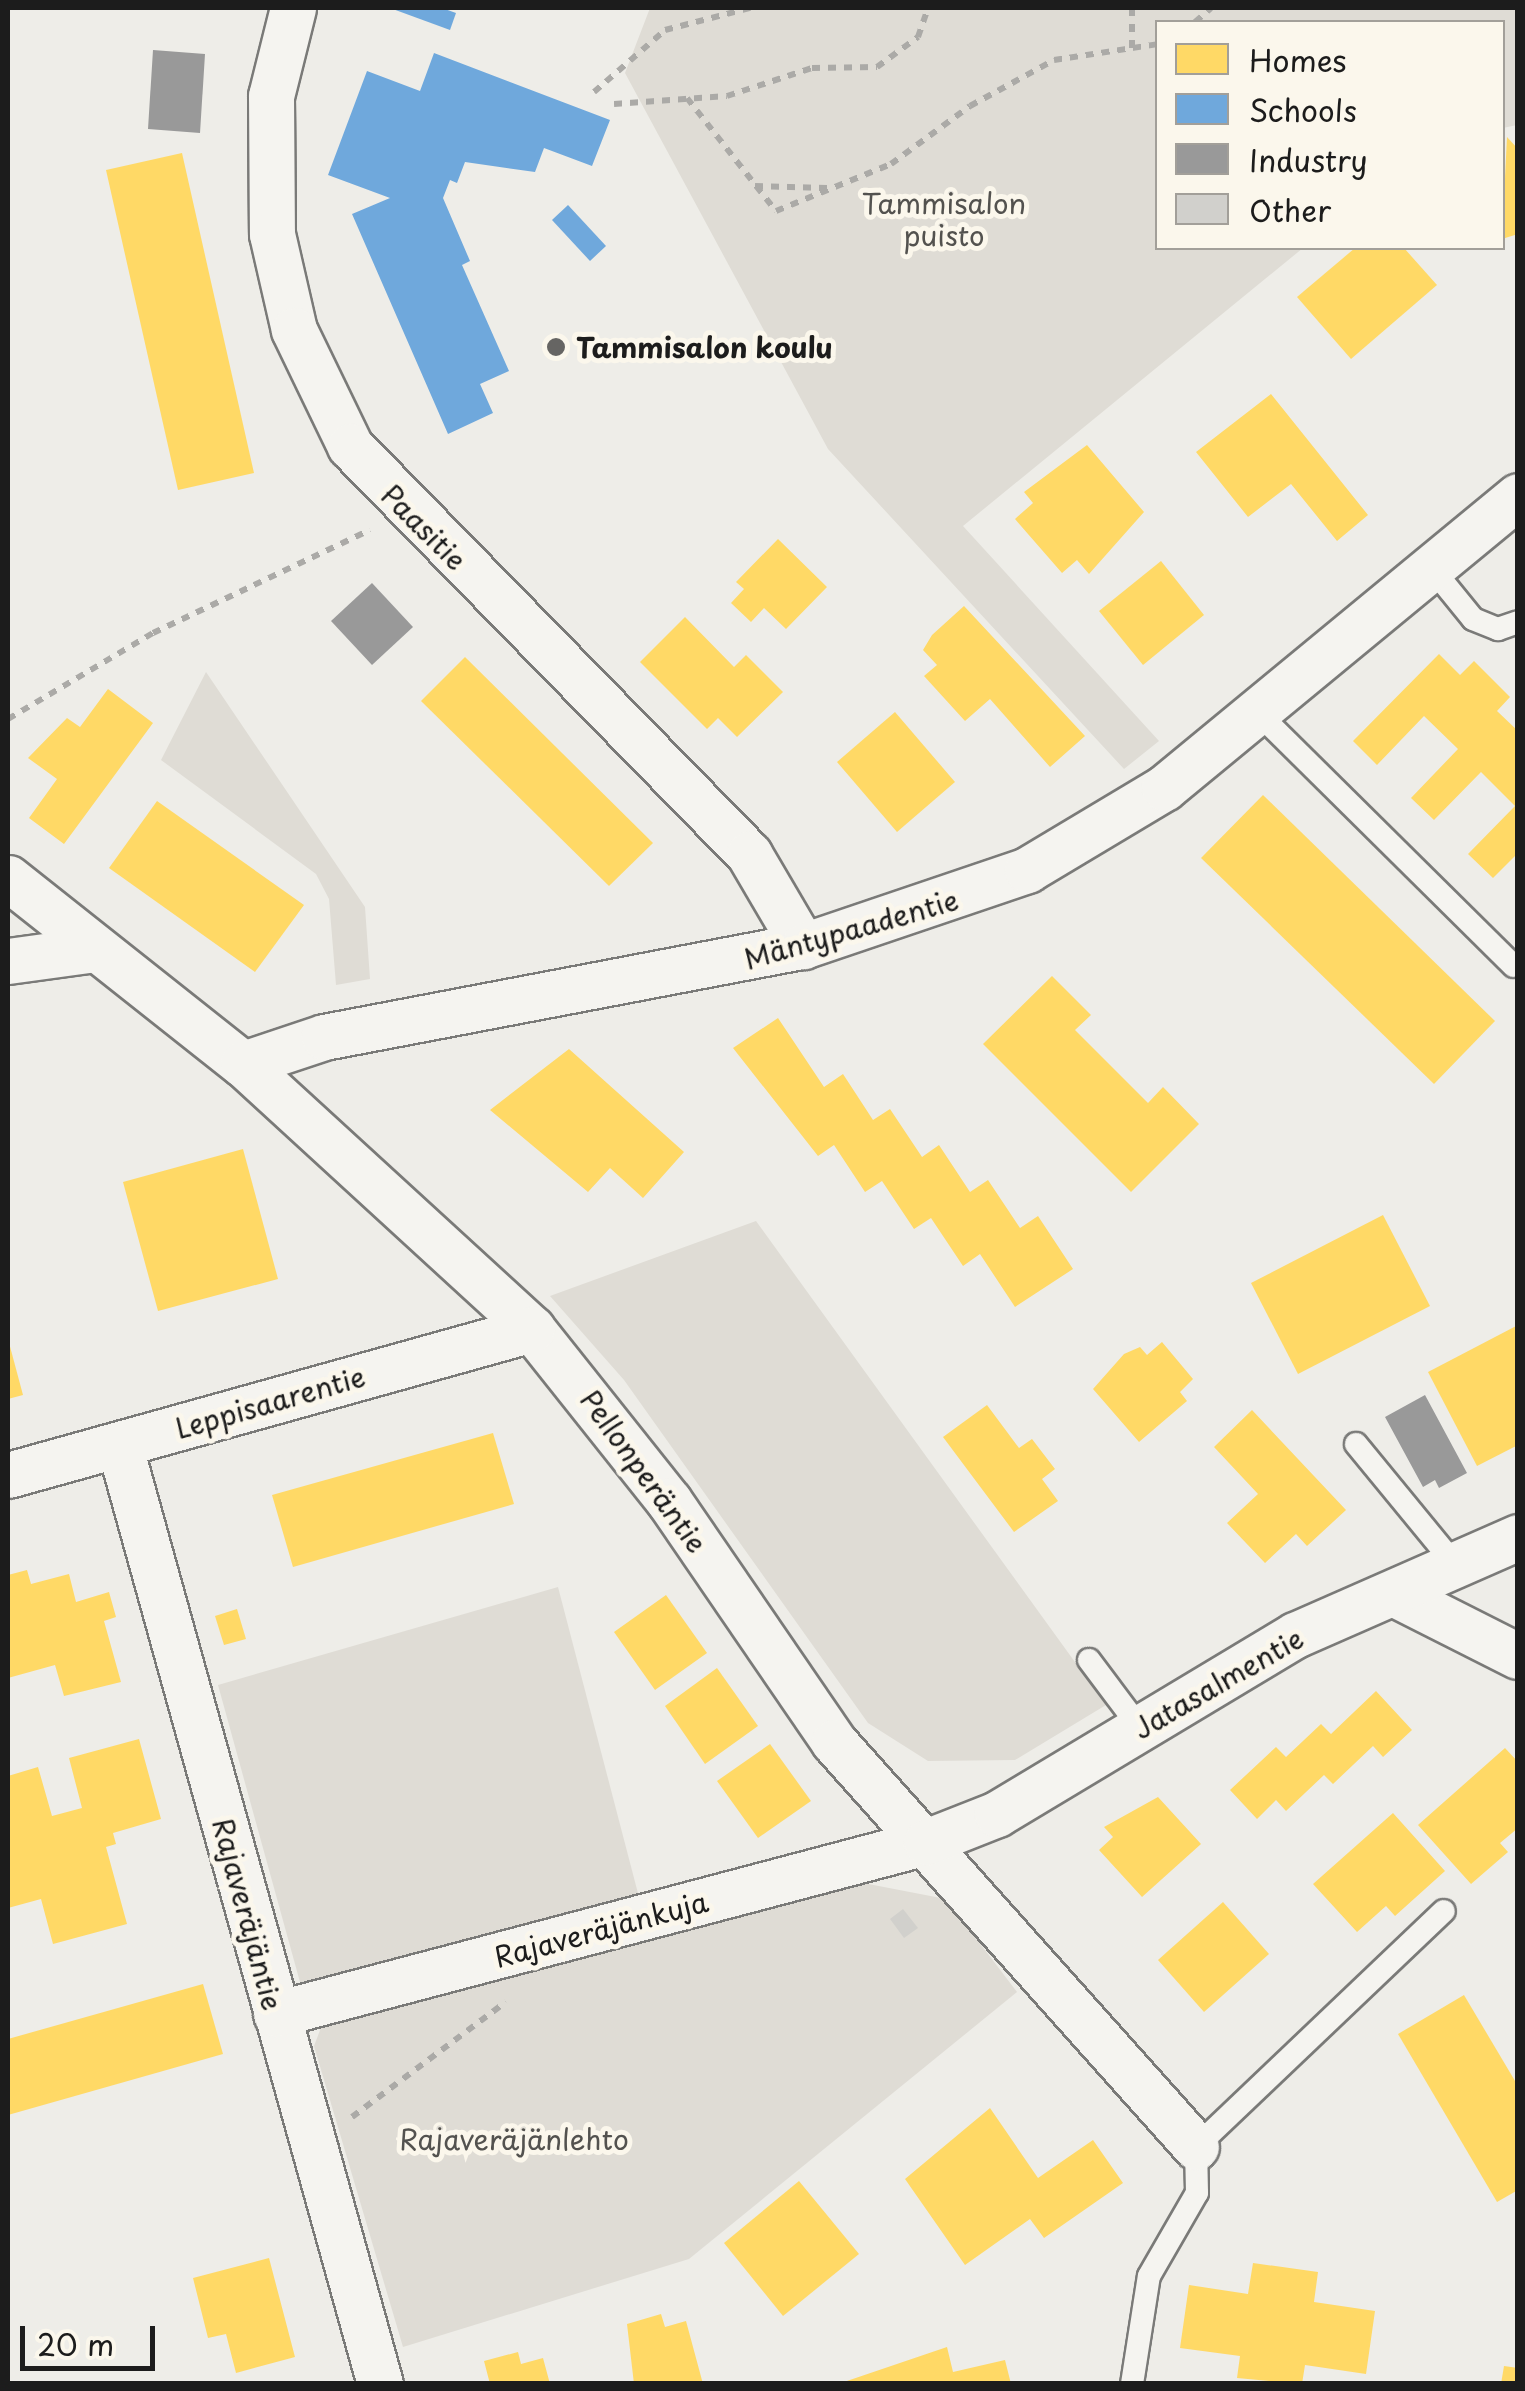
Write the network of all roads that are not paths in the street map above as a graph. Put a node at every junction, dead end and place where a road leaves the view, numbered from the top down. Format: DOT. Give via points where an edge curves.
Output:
graph roads {
  1 [pos="293,8"];
  2 [pos="1518,496"];
  3 [pos="1430,566"];
  4 [pos="1518,622"];
  5 [pos="1257,712"];
  6 [pos="8,878"];
  7 [pos="803,946"];
  8 [pos="88,950"];
  9 [pos="8,961"];
  10 [pos="1514,966"];
  11 [pos="243,1064"];
  12 [pos="532,1329"];
  13 [pos="119,1444"];
  14 [pos="1356,1444"];
  15 [pos="8,1475"];
  16 [pos="1518,1537"];
  17 [pos="1456,1567"];
  18 [pos="1399,1596"];
  19 [pos="1518,1656"];
  20 [pos="1089,1660"];
  21 [pos="1140,1728"];
  22 [pos="926,1842"];
  23 [pos="1444,1911"];
  24 [pos="276,2014"];
  25 [pos="1196,2147"];
  26 [pos="380,2384"];
  27 [pos="1132,2384"];
  1 -- 7 [label="street, Paasitie" via="270,96 272,234 294,330 350,446 749,854"];
  2 -- 3 [label="street, Mäntypaadentie"];
  3 -- 4 [label="lane" via="1473,619 1498,629"];
  3 -- 5 [label="street, Mäntypaadentie"];
  5 -- 7 [label="street, Mäntypaadentie" via="1164,788 1027,870"];
  5 -- 10 [label="lane"];
  6 -- 8 [label="street, Pellonperäntie"];
  7 -- 11 [label="street, Mäntypaadentie" via="324,1037"];
  8 -- 9 [label="street"];
  8 -- 11 [label="street, Pellonperäntie"];
  11 -- 12 [label="street, Pellonperäntie"];
  12 -- 13 [label="street, Leppisaarentie"];
  12 -- 22 [label="street, Pellonperäntie" via="669,1501 834,1742"];
  13 -- 15 [label="street, Leppisaarentie"];
  13 -- 24 [label="street, Rajaveräjäntie"];
  14 -- 17 [label="lane"];
  16 -- 17 [label="street, Jatasalmentie"];
  17 -- 18 [label="street, Jatasalmentie"];
  18 -- 19 [label="street"];
  18 -- 21 [label="street, Jatasalmentie" via="1295,1635"];
  20 -- 21 [label="lane"];
  21 -- 22 [label="street, Jatasalmentie" via="997,1814"];
  22 -- 24 [label="street, Rajaveräjänkuja"];
  22 -- 25 [label="street, Pellonperäntie"];
  23 -- 25 [label="lane"];
  24 -- 26 [label="street, Rajaveräjäntie"];
  25 -- 27 [label="lane" via="1198,2192 1148,2276"];
}
